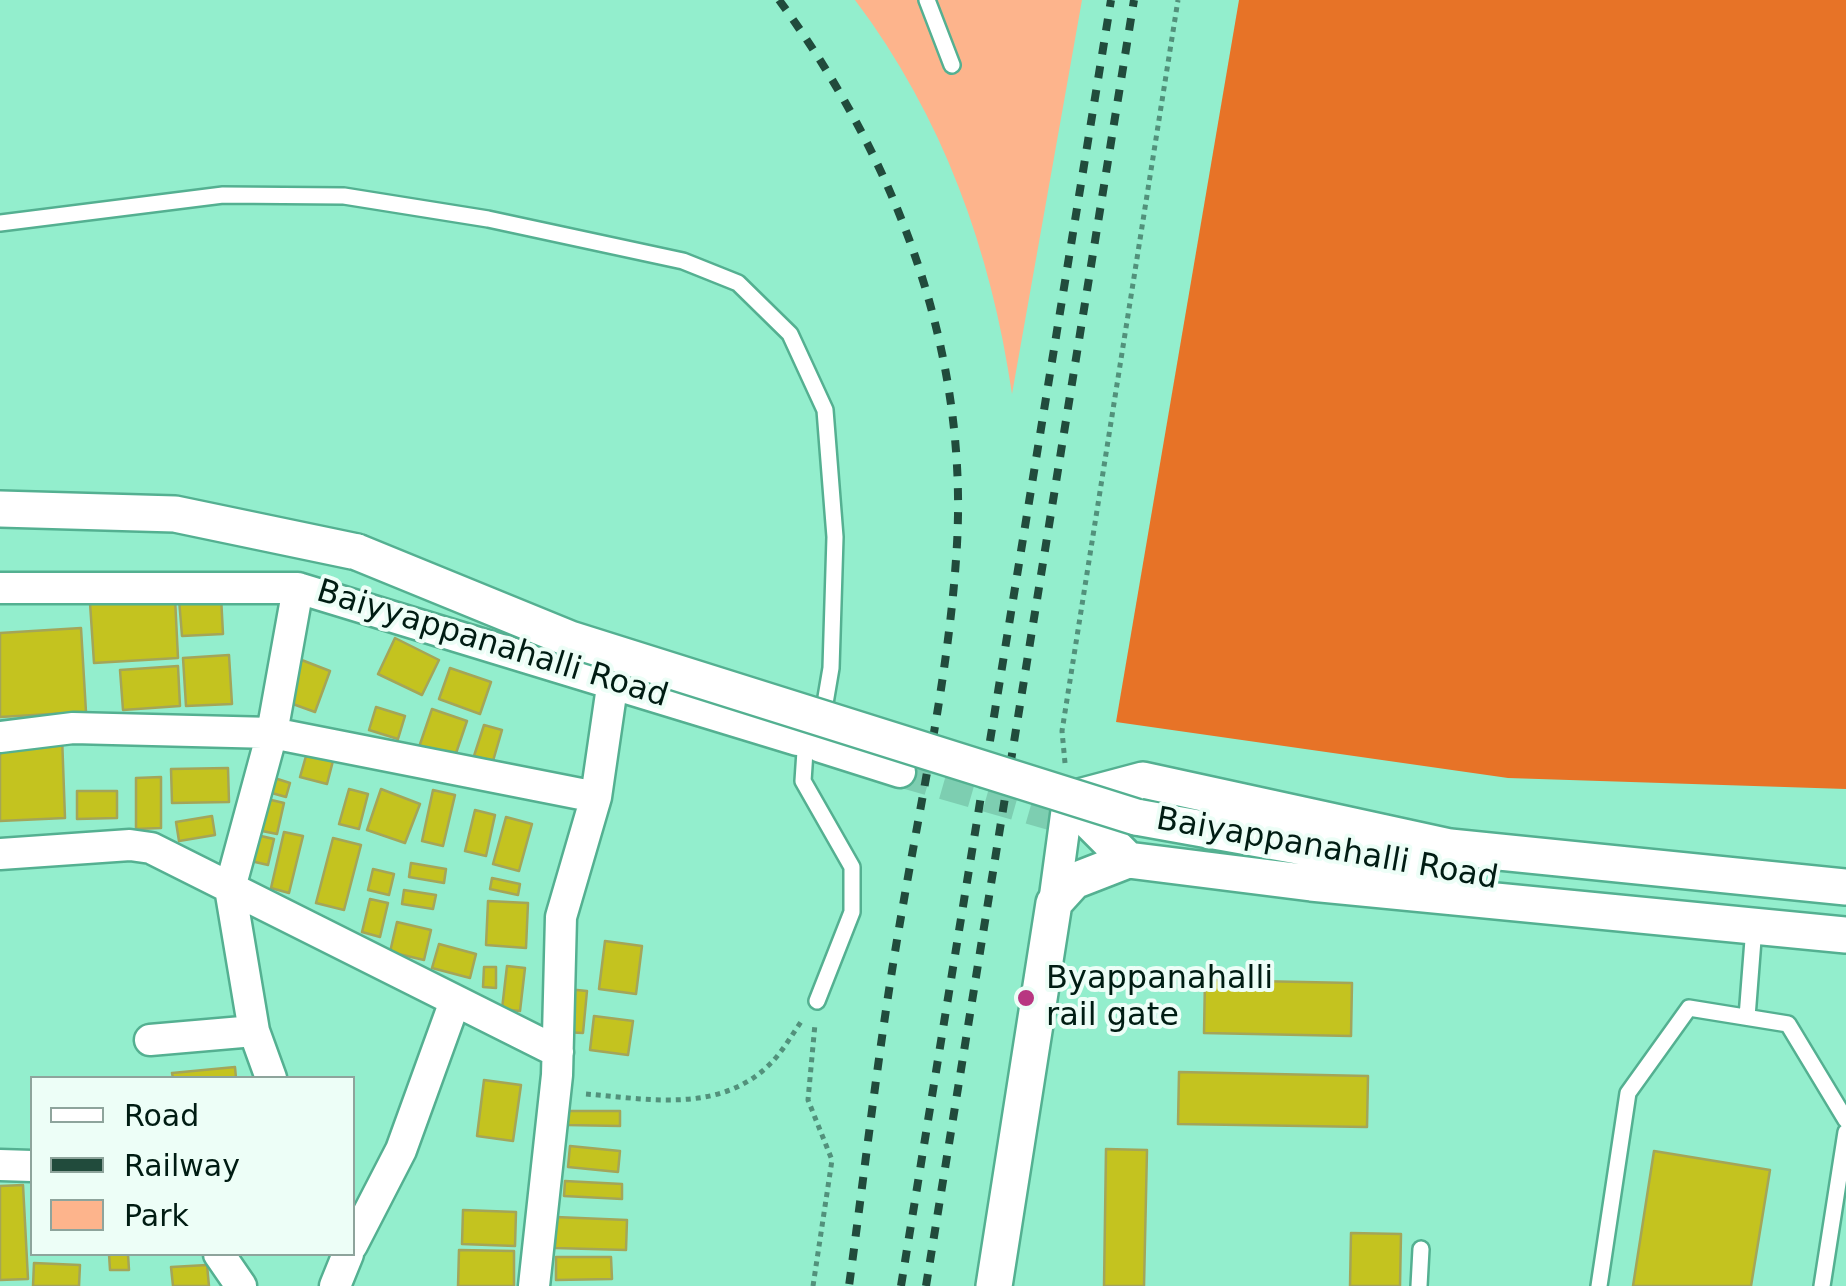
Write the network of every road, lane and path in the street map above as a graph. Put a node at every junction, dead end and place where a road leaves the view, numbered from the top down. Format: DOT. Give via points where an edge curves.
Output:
graph roads {
  1 [pos="927,0"];
  2 [pos="1178,0"];
  3 [pos="952,65"];
  4 [pos="0,223"];
  5 [pos="0,509"];
  6 [pos="0,588"];
  7 [pos="298,588"];
  8 [pos="613,680"];
  9 [pos="272,732"];
  10 [pos="0,737"];
  11 [pos="807,746"];
  12 [pos="900,772"];
  13 [pos="596,798"];
  14 [pos="1079,816"];
  15 [pos="0,854"];
  16 [pos="1128,860"];
  17 [pos="1846,886"];
  18 [pos="230,888"];
  19 [pos="1054,903"];
  20 [pos="1846,914"];
  21 [pos="1754,927"];
  22 [pos="1846,936"];
  23 [pos="454,1001"];
  24 [pos="816,1001"];
  25 [pos="1746,1018"];
  26 [pos="254,1032"];
  27 [pos="150,1040"];
  28 [pos="558,1052"];
  29 [pos="270,1076"];
  30 [pos="554,1092"];
  31 [pos="1846,1120"];
  32 [pos="1846,1132"];
  33 [pos="0,1165"];
  34 [pos="30,1166"];
  35 [pos="355,1239"];
  36 [pos="1421,1249"];
  37 [pos="220,1256"];
  38 [pos="241,1286"];
  39 [pos="534,1286"];
  40 [pos="813,1286"];
  41 [pos="994,1286"];
  42 [pos="1420,1286"];
  43 [pos="1599,1286"];
  44 [pos="1822,1286"];
  1 -- 3 [label="lane"];
  2 -- 14 [label="path" via="1062,730"];
  4 -- 11 [label="lane" via="223,196 344,196 683,261 738,284 790,334 825,410 835,536 830,668 824,715"];
  5 -- 20 [label="street, Baiyappanahalli Road, bridge" via="176,514 358,552 570,639 1136,817 1447,874"];
  6 -- 7 [label="street, Baiyyappanahalli Road"];
  7 -- 8 [label="street, Baiyyappanahalli Road"];
  7 -- 9 [label="street"];
  8 -- 11 [label="street, Baiyyappanahalli Road"];
  8 -- 13 [label="street"];
  9 -- 10 [label="street" via="73,728"];
  9 -- 13 [label="street"];
  9 -- 18 [label="street"];
  11 -- 12 [label="street, Baiyyappanahalli Road"];
  11 -- 24 [label="lane" via="803,781 852,867 852,912"];
  13 -- 28 [label="street" via="561,917"];
  14 -- 16 [label="street, Baiyappanahalli Road"];
  14 -- 17 [label="street" via="1143,780 1450,847"];
  14 -- 19 [label="street"];
  15 -- 18 [label="street" via="140,846"];
  16 -- 19 [label="street" via="1074,881"];
  16 -- 21 [label="street, Baiyappanahalli Road"];
  18 -- 23 [label="street"];
  18 -- 26 [label="street"];
  19 -- 41 [label="street"];
  21 -- 22 [label="street, Baiyappanahalli Road"];
  21 -- 25 [label="lane"];
  23 -- 28 [label="street"];
  23 -- 35 [label="street" via="402,1150"];
  24 -- 30 [label="path" via="770,1064 707,1098"];
  24 -- 40 [label="path" via="808,1100 832,1160"];
  25 -- 31 [label="lane" via="1788,1024"];
  25 -- 43 [label="lane" via="1689,1008 1628,1093"];
  26 -- 27 [label="street"];
  26 -- 29 [label="street"];
  28 -- 30 [label="street"];
  30 -- 39 [label="street"];
  32 -- 44 [label="lane"];
  33 -- 34 [label="street"];
  36 -- 42 [label="lane"];
  37 -- 38 [label="street"];
}
